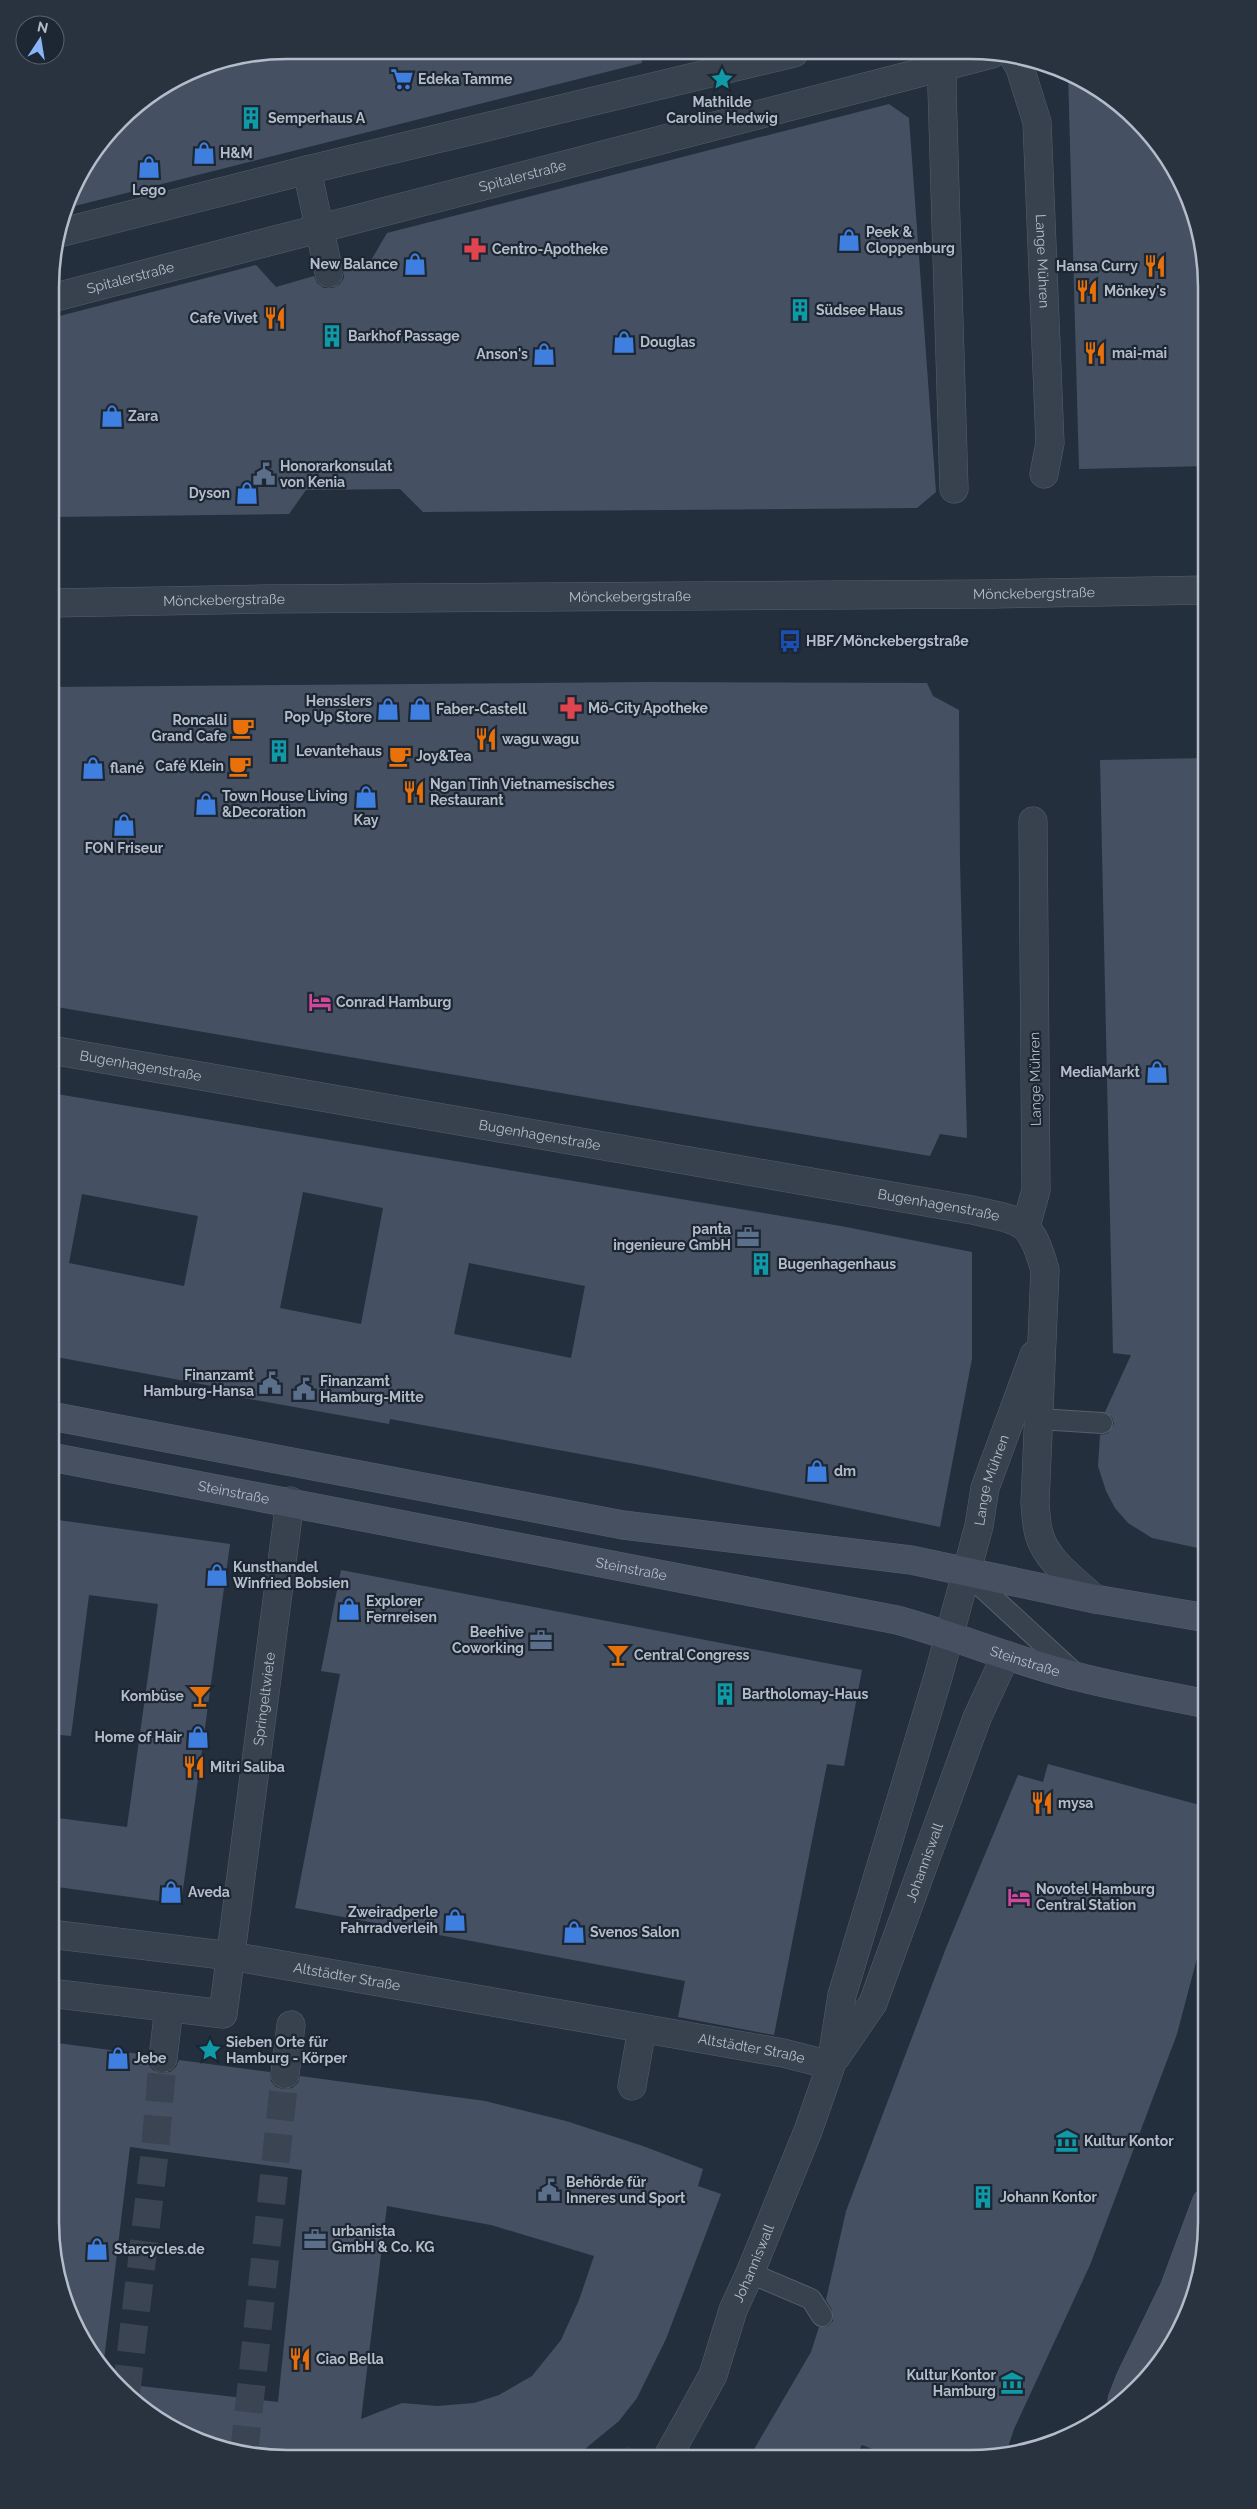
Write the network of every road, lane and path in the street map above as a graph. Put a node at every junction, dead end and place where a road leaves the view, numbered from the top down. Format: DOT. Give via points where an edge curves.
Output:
graph roads {
  1 [pos="769,59"];
  2 [pos="956,59"];
  3 [pos="942,61"];
  4 [pos="1018,64"];
  5 [pos="307,170"];
  6 [pos="320,230"];
  7 [pos="66,231"];
  8 [pos="329,273"];
  9 [pos="59,296"];
  10 [pos="1044,474"];
  11 [pos="954,489"];
  12 [pos="1198,590"];
  13 [pos="59,603"];
  14 [pos="1033,822"];
  15 [pos="59,1051"];
  16 [pos="1026,1226"];
  17 [pos="1043,1330"];
  18 [pos="59,1418"];
  19 [pos="1039,1419"];
  20 [pos="1102,1423"];
  21 [pos="59,1458"];
  22 [pos="290,1502"];
  23 [pos="966,1573"];
  24 [pos="1095,1599"];
  25 [pos="1198,1616"];
  26 [pos="949,1634"];
  27 [pos="1006,1655"];
  28 [pos="1079,1677"];
  29 [pos="1198,1702"];
  30 [pos="59,1935"];
  31 [pos="231,1956"];
  32 [pos="59,1993"];
  33 [pos="169,2008"];
  34 [pos="290,2025"];
  35 [pos="642,2030"];
  36 [pos="163,2058"];
  37 [pos="831,2065"];
  38 [pos="285,2074"];
  39 [pos="632,2086"];
  40 [pos="1198,2224"];
  41 [pos="750,2273"];
  42 [pos="822,2316"];
  43 [pos="1127,2388"];
  44 [pos="671,2450"];
  1 -- 5 [label="street"];
  2 -- 3 [label="street, Spitalerstraße"];
  3 -- 6 [label="street, Spitalerstraße"];
  3 -- 11 [label="street"];
  4 -- 10 [label="street, Lange Mühren" via="1037,122 1050,443"];
  5 -- 6 [label="street"];
  5 -- 7 [label="street"];
  6 -- 8 [label="street"];
  6 -- 9 [label="street, Spitalerstraße"];
  12 -- 13 [label="street, Mönckebergstraße" via="263,598"];
  14 -- 16 [label="street, Lange Mühren" via="1036,1190"];
  15 -- 16 [label="street, Bugenhagenstraße" via="980,1212"];
  16 -- 17 [label="street, Lange Mühren" via="1034,1235 1046,1270"];
  17 -- 19 [label="street, Lange Mühren"];
  17 -- 23 [label="street, Lange Mühren" via="984,1488 979,1526"];
  18 -- 23 [label="main road" via="623,1524 911,1560"];
  19 -- 20 [label="lane"];
  19 -- 24 [label="street, Lange Mühren" via="1035,1503 1039,1534 1052,1557"];
  21 -- 22 [label="main road, Steinstraße"];
  22 -- 26 [label="main road, Steinstraße" via="898,1620"];
  22 -- 31 [label="street, Springeltwiete"];
  23 -- 24 [label="main road"];
  23 -- 26 [label="street, Lange Mühren"];
  23 -- 28 [label="lane"];
  24 -- 25 [label="main road"];
  26 -- 27 [label="main road, Steinstraße"];
  26 -- 37 [label="street, Johanniswall" via="842,1995"];
  27 -- 28 [label="main road, Steinstraße"];
  27 -- 37 [label="street, Johanniswall" via="977,1718 873,2003"];
  28 -- 29 [label="main road, Steinstraße"];
  30 -- 31 [label="street, Altstädter Straße"];
  31 -- 33 [label="street, Springeltwiete" via="223,2014"];
  31 -- 35 [label="street, Altstädter Straße"];
  32 -- 33 [label="street"];
  33 -- 36 [label="street"];
  34 -- 38 [label="street"];
  35 -- 37 [label="street, Altstädter Straße" via="783,2053"];
  35 -- 39 [label="street"];
  37 -- 41 [label="street, Johanniswall" via="808,2131"];
  40 -- 43 [label="main road" via="1174,2289"];
  41 -- 42 [label="lane" via="810,2299"];
  41 -- 44 [label="street, Johanniswall" via="733,2310 713,2375"];
}
